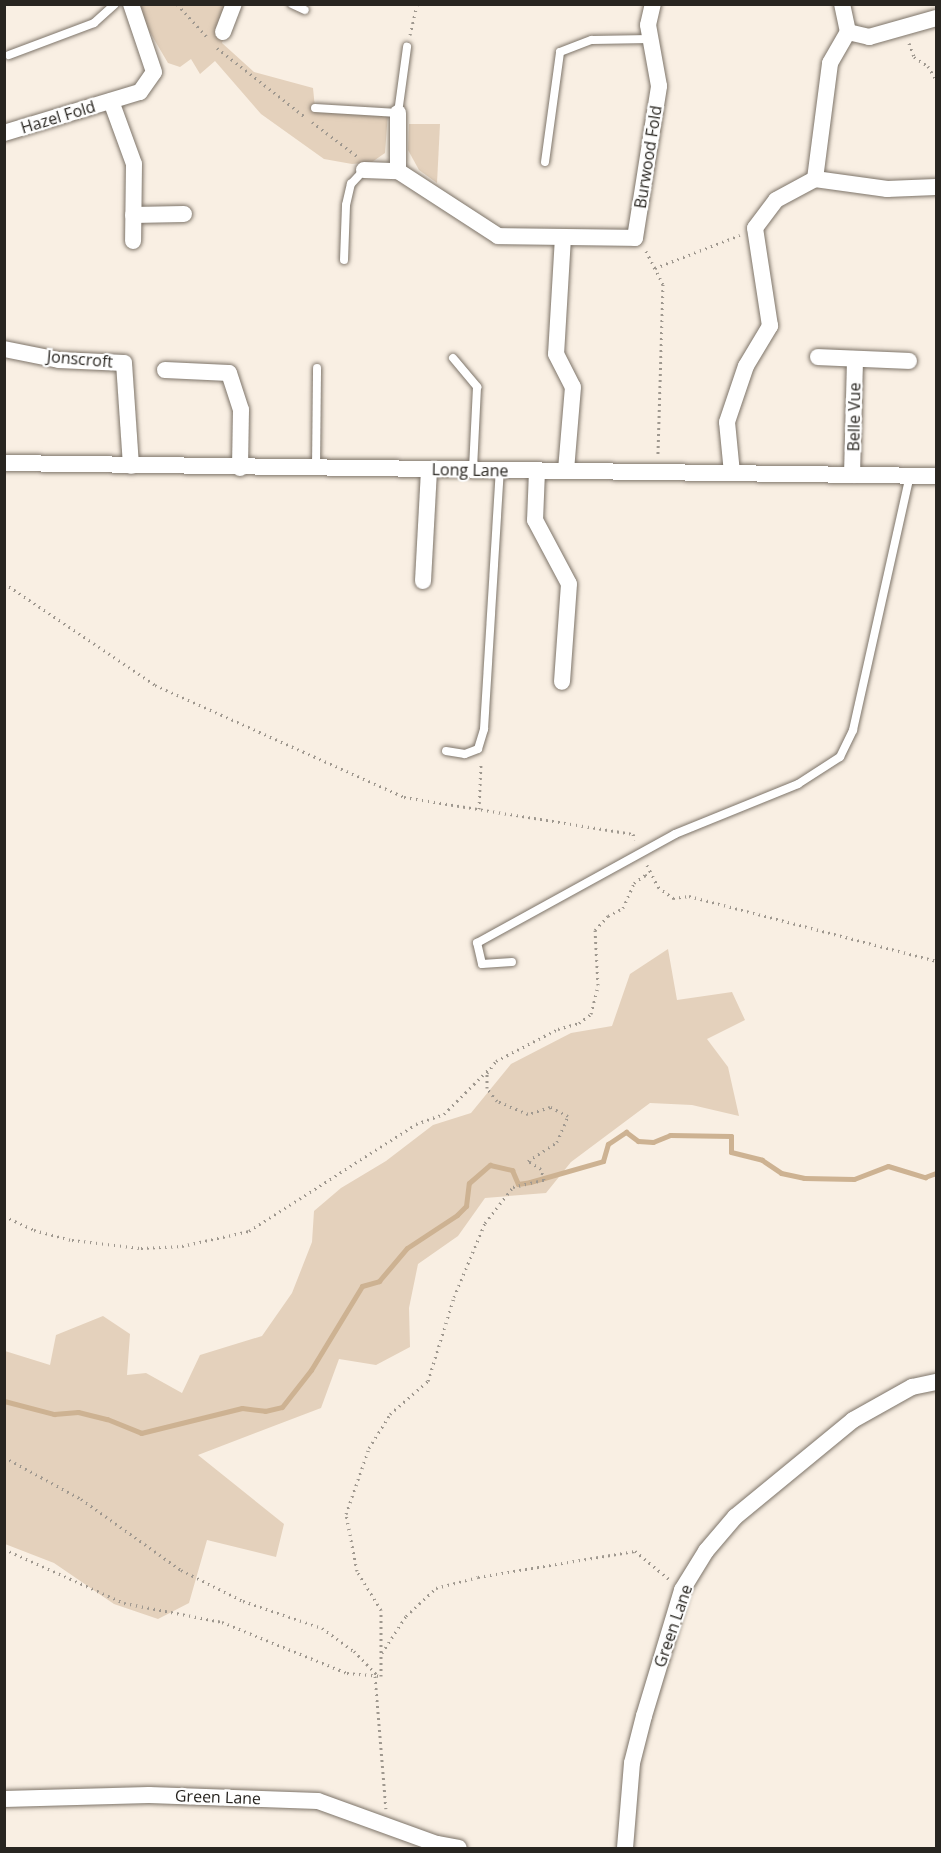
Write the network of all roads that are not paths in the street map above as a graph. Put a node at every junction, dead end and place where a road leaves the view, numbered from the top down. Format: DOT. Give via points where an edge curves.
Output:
graph roads {
  1 [pos="115,4"];
  2 [pos="131,4"];
  3 [pos="234,4"];
  4 [pos="292,4"];
  5 [pos="653,4"];
  6 [pos="842,4"];
  7 [pos="305,10"];
  8 [pos="936,18"];
  9 [pos="223,32"];
  10 [pos="848,32"];
  11 [pos="650,39"];
  12 [pos="407,47"];
  13 [pos="9,55"];
  14 [pos="111,101"];
  15 [pos="315,108"];
  16 [pos="398,113"];
  17 [pos="4,133"];
  18 [pos="545,162"];
  19 [pos="364,165"];
  20 [pos="398,171"];
  21 [pos="814,179"];
  22 [pos="936,187"];
  23 [pos="184,214"];
  24 [pos="134,215"];
  25 [pos="562,237"];
  26 [pos="133,241"];
  27 [pos="344,260"];
  28 [pos="4,349"];
  29 [pos="818,357"];
  30 [pos="453,358"];
  31 [pos="855,359"];
  32 [pos="909,361"];
  33 [pos="317,368"];
  34 [pos="165,370"];
  35 [pos="4,463"];
  36 [pos="131,466"];
  37 [pos="240,468"];
  38 [pos="316,468"];
  39 [pos="429,470"];
  40 [pos="473,470"];
  41 [pos="566,470"];
  42 [pos="500,471"];
  43 [pos="537,471"];
  44 [pos="732,473"];
  45 [pos="852,475"];
  46 [pos="910,475"];
  47 [pos="936,476"];
  48 [pos="423,581"];
  49 [pos="562,682"];
  50 [pos="446,751"];
  51 [pos="512,962"];
  52 [pos="936,1382"];
  53 [pos="4,1799"];
  54 [pos="459,1848"];
  55 [pos="625,1848"];
  1 -- 13 [label="lane" via="94,24"];
  2 -- 14 [label="street, Hazel Fold" via="154,72 140,92"];
  3 -- 9 [label="street"];
  4 -- 7 [label="lane"];
  5 -- 11 [label="street, Burwood Fold" via="648,26"];
  6 -- 10 [label="street"];
  8 -- 10 [label="street" via="869,37"];
  10 -- 21 [label="street" via="830,63"];
  11 -- 18 [label="lane" via="592,40 560,52"];
  11 -- 25 [label="street, Burwood Fold" via="659,87 635,238"];
  12 -- 16 [label="lane"];
  14 -- 17 [label="street, Hazel Fold"];
  14 -- 24 [label="street, Hazel Fold" via="134,164"];
  15 -- 16 [label="lane"];
  16 -- 20 [label="street"];
  19 -- 20 [label="street"];
  19 -- 27 [label="lane" via="351,184 346,205"];
  20 -- 25 [label="street" via="498,236"];
  21 -- 22 [label="street" via="887,189"];
  21 -- 44 [label="street" via="776,200 755,228 770,326 746,366 727,422"];
  23 -- 24 [label="street"];
  24 -- 26 [label="street, Hazel Fold"];
  25 -- 41 [label="street" via="556,354 573,387"];
  28 -- 36 [label="street, Jonscroft" via="59,360 124,363"];
  29 -- 31 [label="street, Belle Vue"];
  30 -- 40 [label="lane" via="477,387"];
  31 -- 32 [label="street, Belle Vue"];
  31 -- 45 [label="street, Belle Vue"];
  33 -- 38 [label="lane"];
  34 -- 37 [label="street" via="229,373 242,410"];
  35 -- 36 [label="street, Long Lane"];
  36 -- 37 [label="street, Long Lane"];
  37 -- 38 [label="street, Long Lane"];
  38 -- 39 [label="street, Long Lane"];
  39 -- 40 [label="street, Long Lane"];
  39 -- 48 [label="street"];
  40 -- 42 [label="street, Long Lane"];
  41 -- 43 [label="street, Long Lane"];
  41 -- 44 [label="street, Long Lane"];
  42 -- 43 [label="street, Long Lane"];
  42 -- 50 [label="lane" via="492,638 482,743 465,754"];
  43 -- 49 [label="street" via="535,520 569,584"];
  44 -- 45 [label="street, Long Lane"];
  45 -- 46 [label="street, Long Lane"];
  46 -- 47 [label="street, Long Lane"];
  46 -- 51 [label="lane" via="853,730 840,757 798,784 675,834 477,943 482,964"];
  52 -- 55 [label="street, Green Lane" via="912,1387 882,1401 801,1458 735,1517 706,1551 682,1590 632,1763"];
  53 -- 54 [label="street, Green Lane" via="160,1796 318,1801 436,1844"];
}
